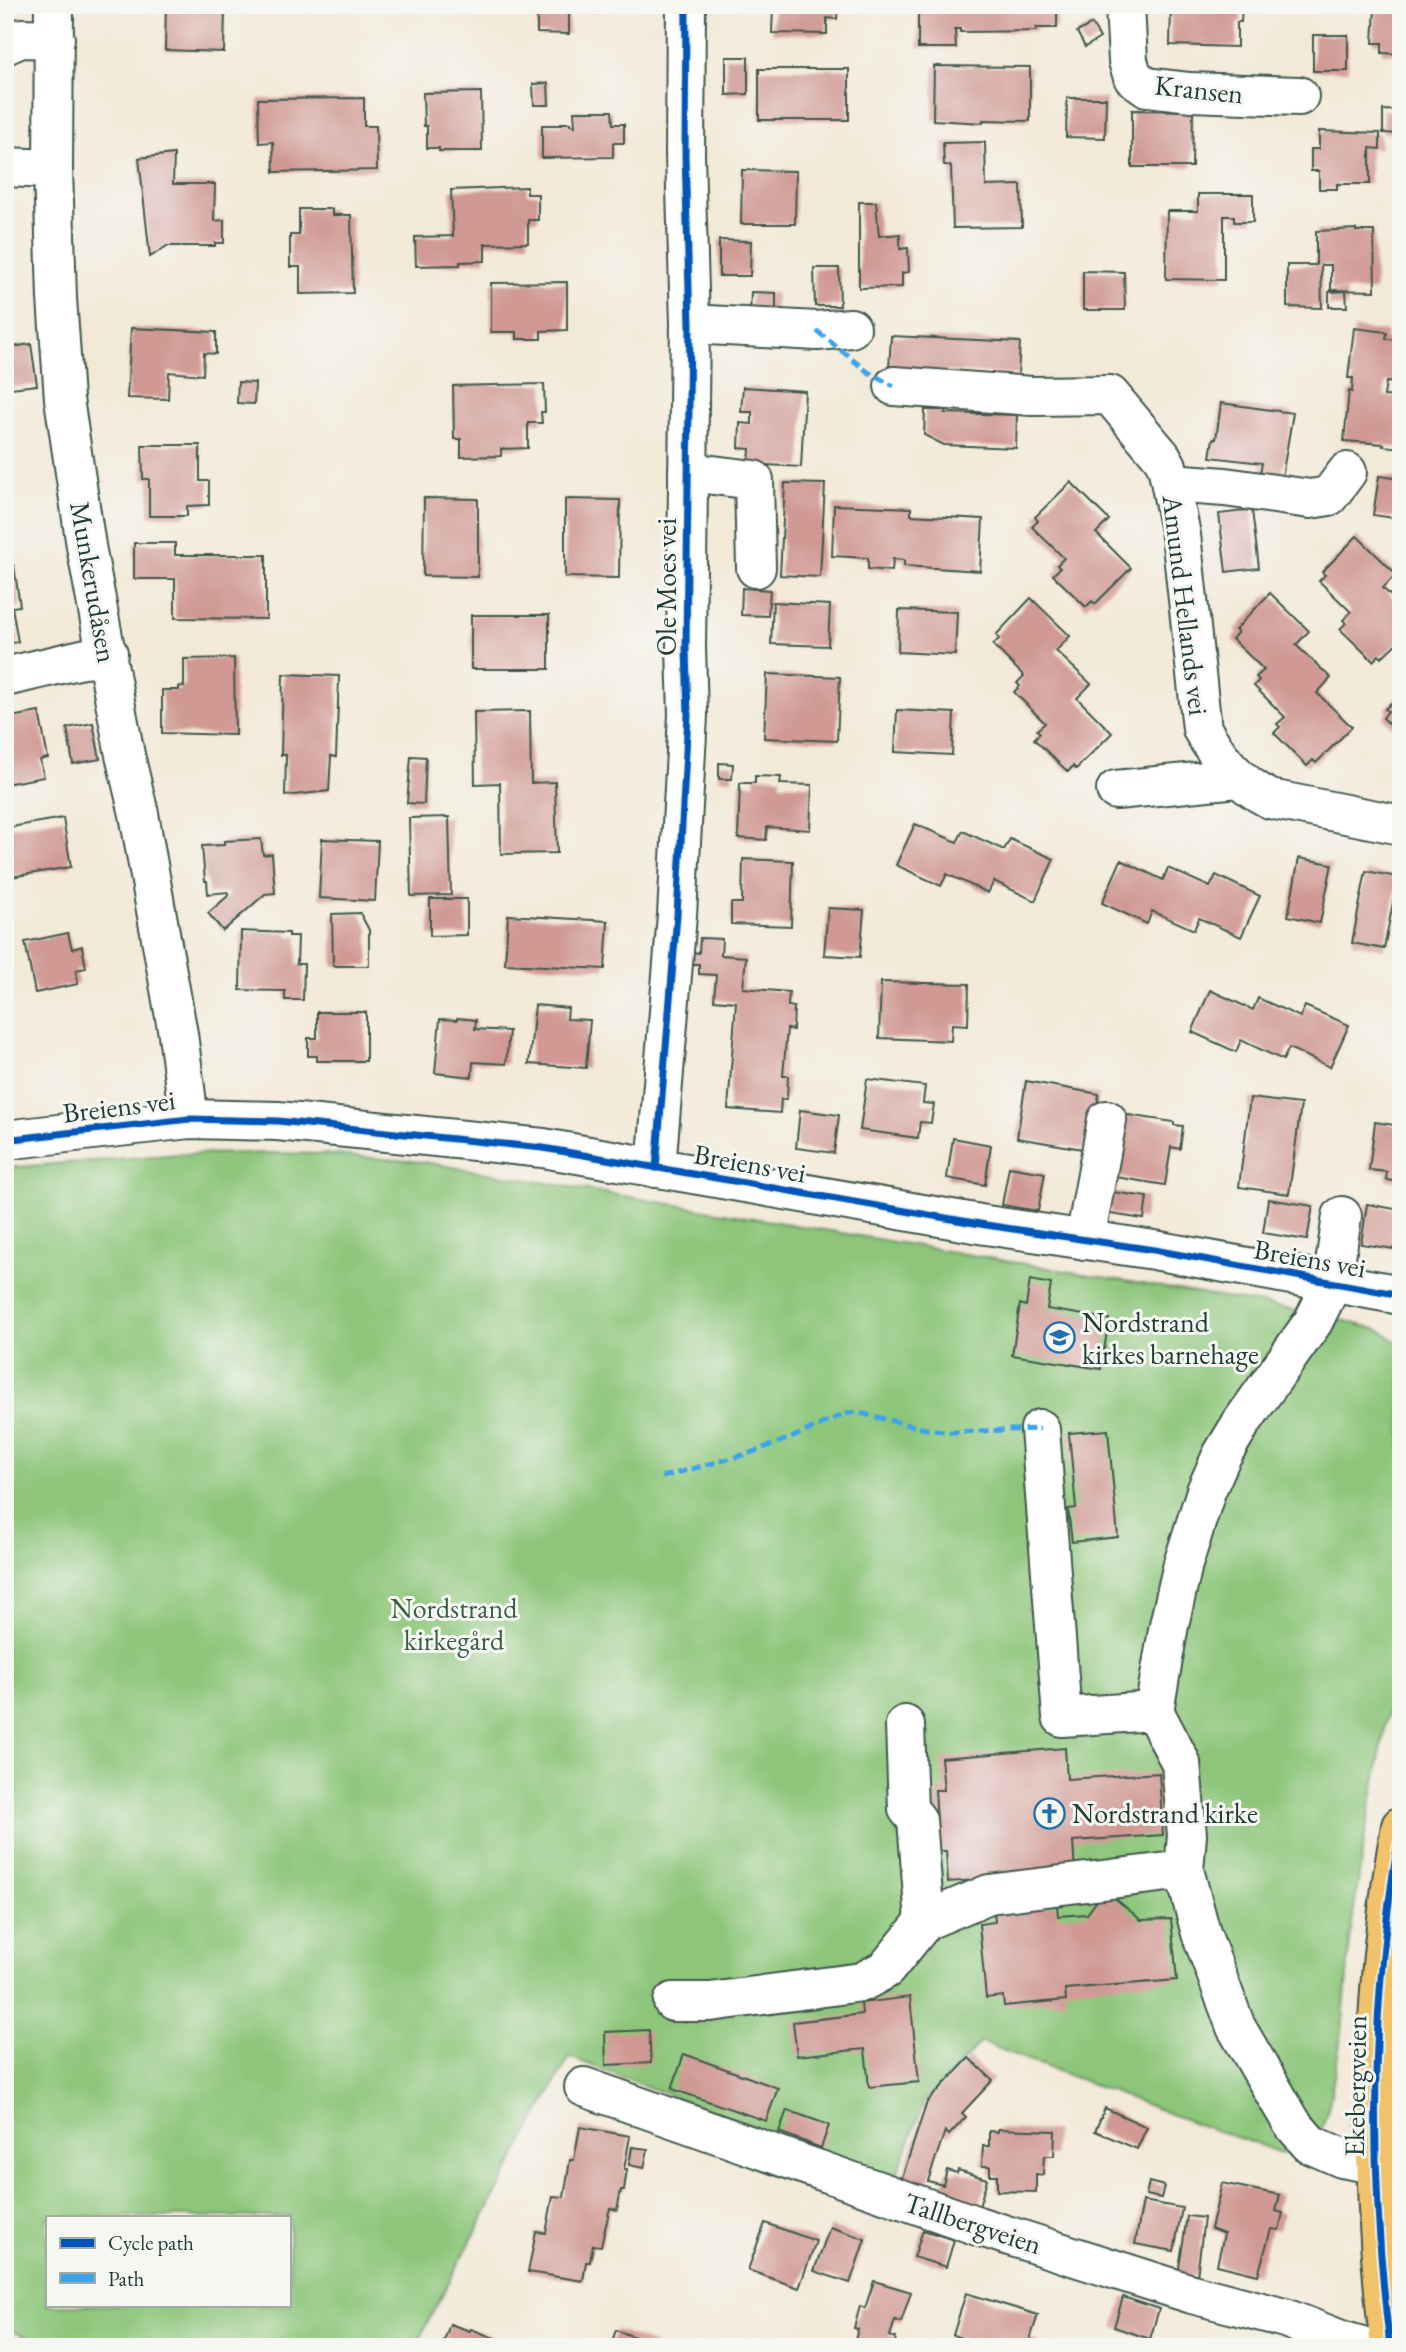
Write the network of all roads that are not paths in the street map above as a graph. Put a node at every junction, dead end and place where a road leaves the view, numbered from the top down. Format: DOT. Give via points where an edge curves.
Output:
graph roads {
  1 [pos="685,5"];
  2 [pos="1125,5"];
  3 [pos="55,22"];
  4 [pos="5,45"];
  5 [pos="1299,96"];
  6 [pos="5,167"];
  7 [pos="53,169"];
  8 [pos="691,324"];
  9 [pos="851,328"];
  10 [pos="894,386"];
  11 [pos="688,471"];
  12 [pos="1347,471"];
  13 [pos="1171,483"];
  14 [pos="756,568"];
  15 [pos="108,653"];
  16 [pos="5,677"];
  17 [pos="1238,778"];
  18 [pos="1116,790"];
  19 [pos="1401,825"];
  20 [pos="189,1119"];
  21 [pos="1107,1120"];
  22 [pos="5,1140"];
  23 [pos="656,1168"];
  24 [pos="1342,1216"];
  25 [pos="1085,1240"];
  26 [pos="1332,1284"];
  27 [pos="1401,1295"];
  28 [pos="1040,1429"];
  29 [pos="1154,1711"];
  30 [pos="905,1725"];
  31 [pos="1401,1826"];
  32 [pos="1184,1870"];
  33 [pos="925,1921"];
  34 [pos="673,2002"];
  35 [pos="584,2087"];
  36 [pos="1375,2164"];
  37 [pos="1365,2347"];
  38 [pos="1390,2347"];
  1 -- 8 [label="street, Ole Moes vei"];
  2 -- 5 [label="street, Kransen" via="1126,50 1133,77 1147,88"];
  3 -- 4 [label="street, Munkerudåsen"];
  3 -- 7 [label="street, Munkerudåsen"];
  6 -- 7 [label="street"];
  7 -- 15 [label="street, Munkerudåsen" via="64,399"];
  8 -- 9 [label="street" via="817,331"];
  8 -- 11 [label="street, Ole Moes vei"];
  10 -- 13 [label="street, Amund Hellands vei" via="1032,397 1110,395 1162,457"];
  11 -- 14 [label="street" via="754,480"];
  11 -- 23 [label="street, Ole Moes vei" via="688,715"];
  12 -- 13 [label="street" via="1329,496 1310,499"];
  13 -- 17 [label="street, Amund Hellands vei" via="1202,729 1217,756"];
  15 -- 16 [label="street"];
  15 -- 20 [label="street, Munkerudåsen" via="178,1034"];
  17 -- 18 [label="street"];
  17 -- 19 [label="street, Amund Hellands vei" via="1270,799"];
  20 -- 22 [label="street, Breiens vei"];
  20 -- 23 [label="street, Breiens vei" via="278,1121 543,1148"];
  21 -- 25 [label="street"];
  23 -- 25 [label="street, Breiens vei"];
  24 -- 26 [label="street, Breiens vei"];
  25 -- 26 [label="street, Breiens vei"];
  26 -- 27 [label="street, Breiens vei"];
  26 -- 29 [label="street" via="1299,1345 1222,1455 1206,1491 1171,1613"];
  28 -- 29 [label="street" via="1062,1717"];
  29 -- 32 [label="street" via="1181,1763 1187,1835"];
  30 -- 33 [label="street" via="908,1809 917,1820"];
  31 -- 36 [label="main road, Ekebergveien" via="1379,1986"];
  32 -- 33 [label="street" via="989,1894"];
  32 -- 36 [label="street" via="1201,1933 1236,2027 1292,2123 1320,2149"];
  33 -- 34 [label="street" via="886,1969 862,1982 710,2002"];
  35 -- 37 [label="street, Tallbergveien" via="978,2226 1192,2294 1285,2318"];
  36 -- 38 [label="main road, Ekebergveien"];
}
